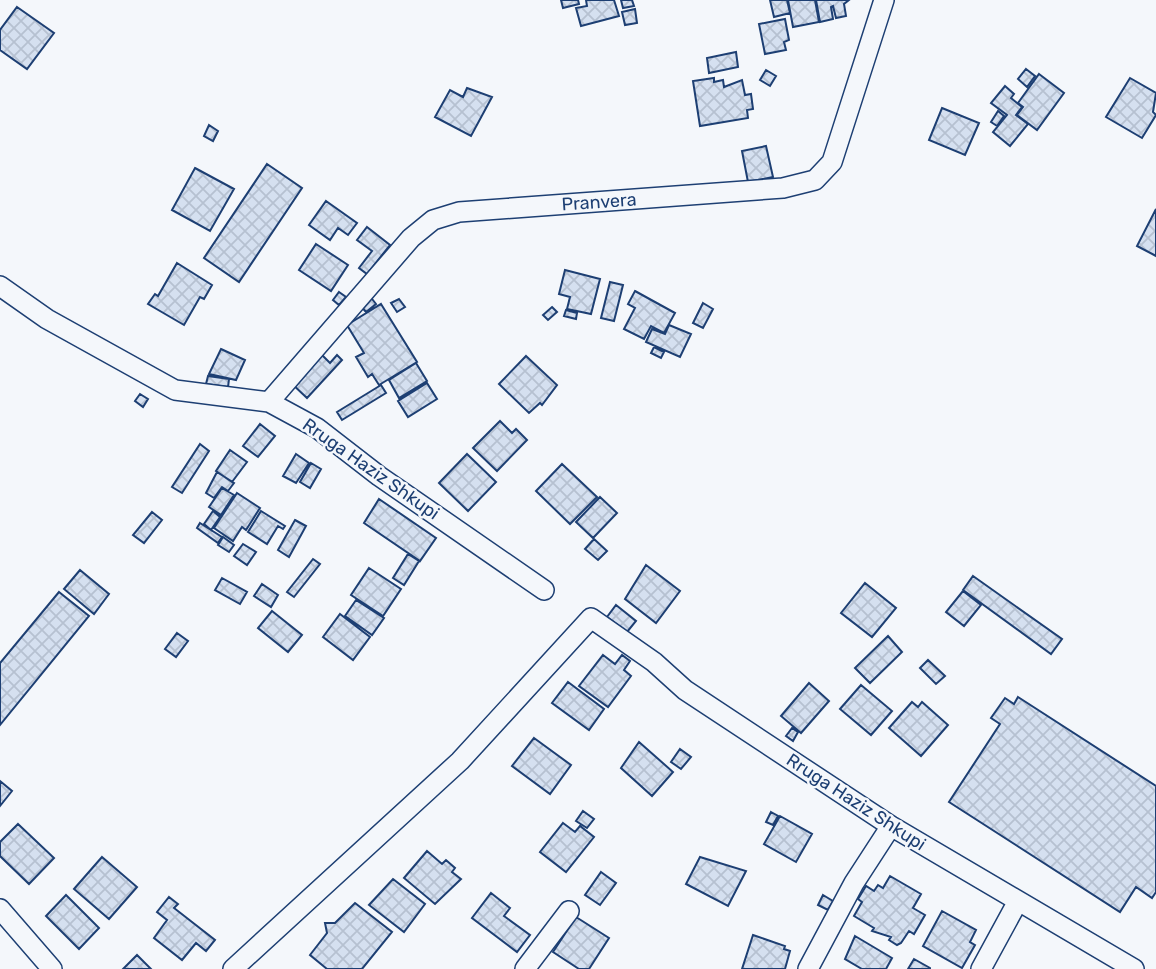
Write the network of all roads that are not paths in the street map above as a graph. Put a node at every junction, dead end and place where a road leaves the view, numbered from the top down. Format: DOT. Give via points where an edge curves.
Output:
graph roads {
  1 [pos="884,0"];
  2 [pos="0,286"];
  3 [pos="269,402"];
  4 [pos="544,590"];
  5 [pos="891,826"];
  6 [pos="1018,901"];
  7 [pos="0,909"];
  8 [pos="569,911"];
  9 [pos="52,969"];
  10 [pos="233,969"];
  11 [pos="526,969"];
  12 [pos="808,969"];
  13 [pos="981,969"];
  14 [pos="1134,969"];
  1 -- 3 [label="street, Pranvera" via="832,162 815,180 783,188 459,212 433,220 411,238"];
  2 -- 3 [label="street, Rruga Haziz Shkupi" via="47,319 175,390"];
  3 -- 4 [label="street, Rruga Haziz Shkupi" via="317,428"];
  5 -- 6 [label="street, Rruga Haziz Shkupi"];
  5 -- 10 [label="street, Rruga Haziz Shkupi" via="685,690 591,618 460,761"];
  5 -- 12 [label="street"];
  6 -- 13 [label="street"];
  6 -- 14 [label="street, Rruga Haziz Shkupi"];
  7 -- 9 [label="street"];
  8 -- 11 [label="street"];
}
